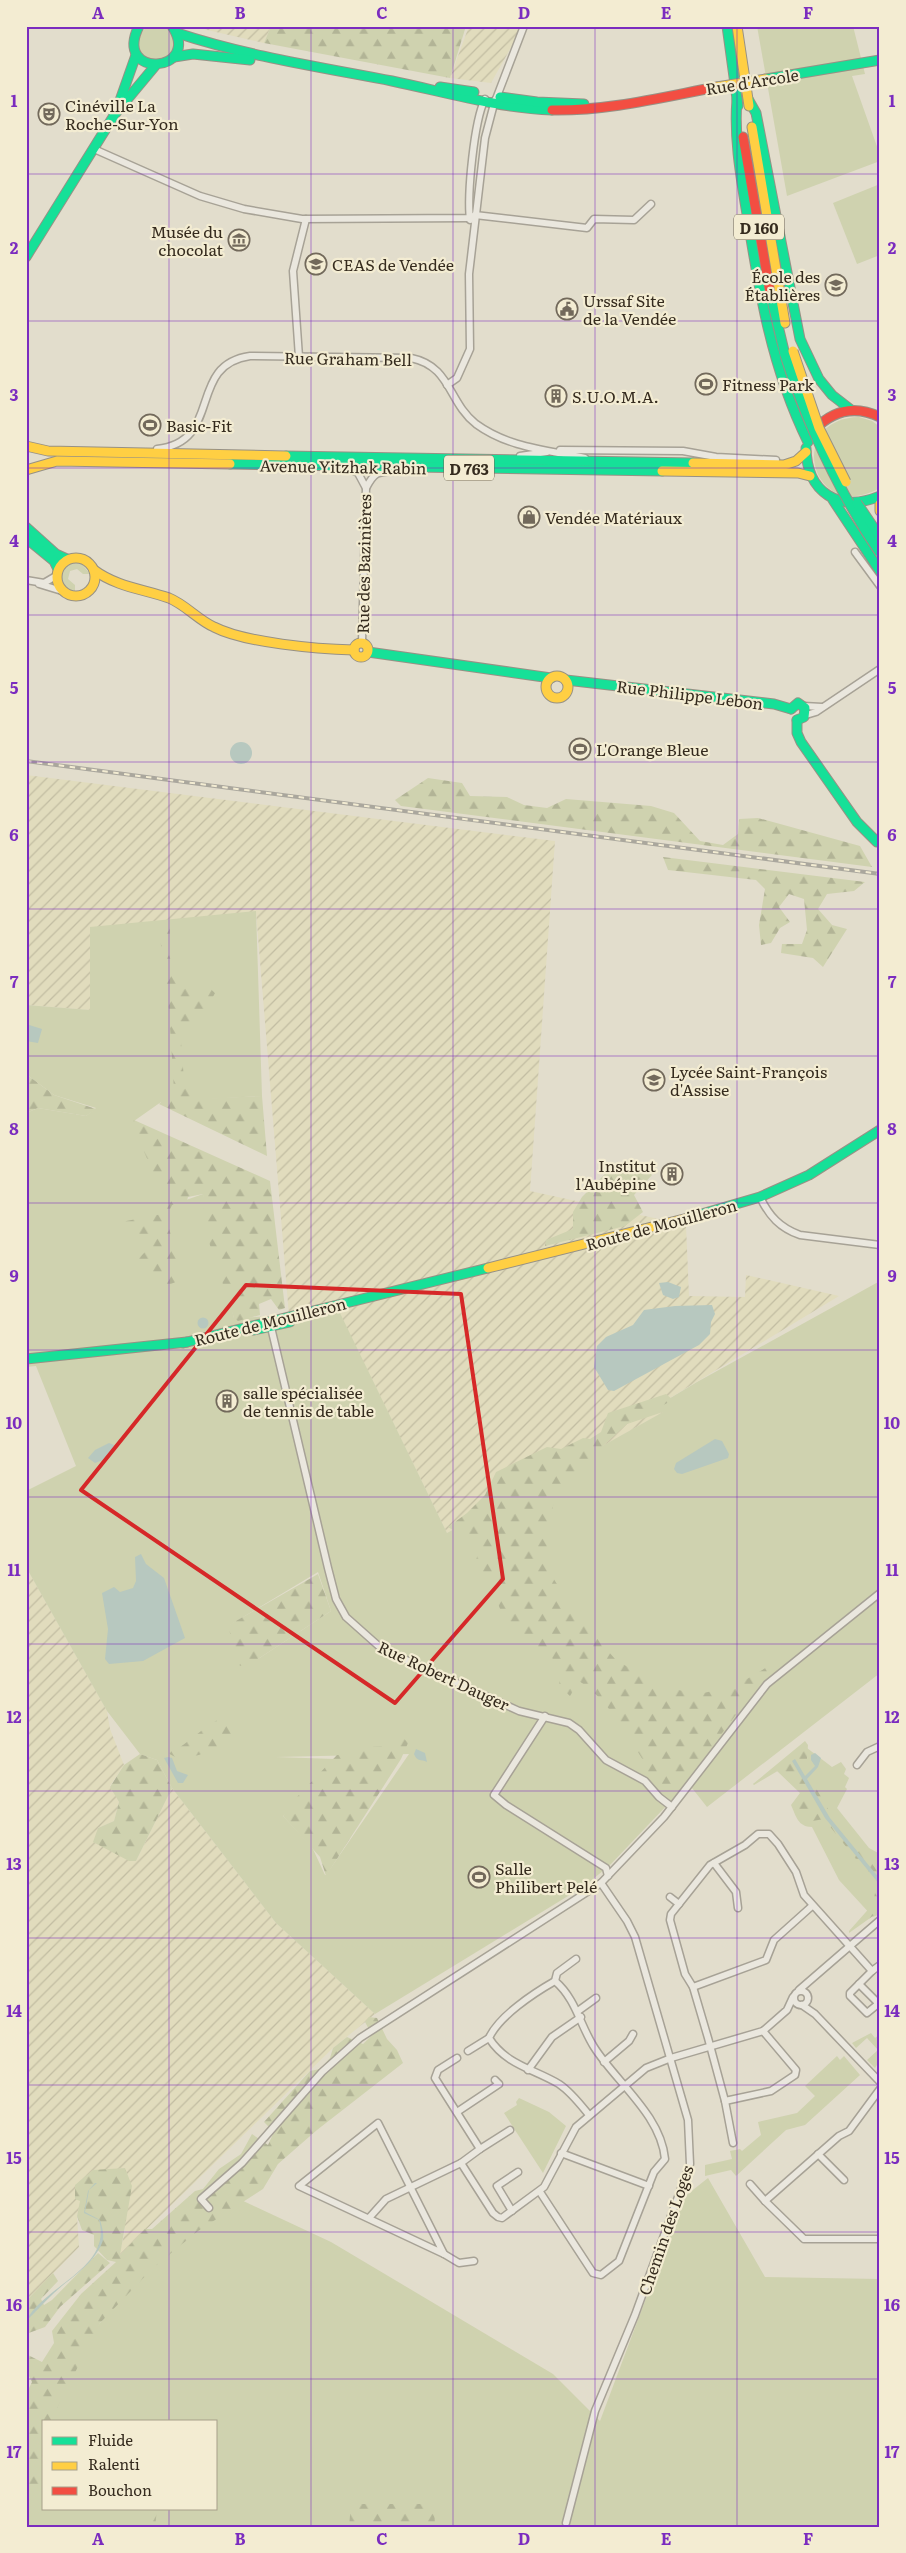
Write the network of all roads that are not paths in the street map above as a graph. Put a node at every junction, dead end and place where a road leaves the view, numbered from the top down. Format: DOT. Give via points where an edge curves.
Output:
graph roads {
  1 [pos="524,26"];
  2 [pos="727,26"];
  3 [pos="737,26"];
  4 [pos="136,28"];
  5 [pos="174,30"];
  6 [pos="136,55"];
  7 [pos="174,57"];
  8 [pos="880,60"];
  9 [pos="285,63"];
  10 [pos="155,66"];
  11 [pos="392,82"];
  12 [pos="492,99"];
  13 [pos="737,99"];
  14 [pos="748,99"];
  15 [pos="624,103"];
  16 [pos="115,114"];
  17 [pos="94,149"];
  18 [pos="651,204"];
  19 [pos="472,217"];
  20 [pos="306,219"];
  21 [pos="26,257"];
  22 [pos="789,353"];
  23 [pos="299,357"];
  24 [pos="447,385"];
  25 [pos="850,409"];
  26 [pos="880,417"];
  27 [pos="808,442"];
  28 [pos="26,446"];
  29 [pos="553,451"];
  30 [pos="806,452"];
  31 [pos="131,453"];
  32 [pos="475,459"];
  33 [pos="601,461"];
  34 [pos="784,464"];
  35 [pos="343,466"];
  36 [pos="416,468"];
  37 [pos="26,470"];
  38 [pos="810,476"];
  39 [pos="366,488"];
  40 [pos="880,496"];
  41 [pos="833,500"];
  42 [pos="880,504"];
  43 [pos="880,511"];
  44 [pos="26,527"];
  45 [pos="880,537"];
  46 [pos="26,538"];
  47 [pos="855,552"];
  48 [pos="880,553"];
  49 [pos="67,559"];
  50 [pos="94,570"];
  51 [pos="880,571"];
  52 [pos="57,572"];
  53 [pos="26,580"];
  54 [pos="36,582"];
  55 [pos="113,583"];
  56 [pos="94,584"];
  57 [pos="880,586"];
  58 [pos="62,591"];
  59 [pos="362,643"];
  60 [pos="354,650"];
  61 [pos="368,652"];
  62 [pos="880,669"];
  63 [pos="525,674"];
  64 [pos="551,678"];
  65 [pos="566,680"];
  66 [pos="589,682"];
  67 [pos="547,689"];
  68 [pos="566,693"];
  69 [pos="791,709"];
  70 [pos="805,710"];
  71 [pos="797,720"];
  72 [pos="878,840"];
  73 [pos="880,852"];
  74 [pos="880,1124"];
  75 [pos="880,1130"];
  76 [pos="856,1143"];
  77 [pos="760,1197"];
  78 [pos="880,1244"];
  79 [pos="388,1292"];
  80 [pos="313,1310"];
  81 [pos="257,1324"];
  82 [pos="270,1325"];
  83 [pos="183,1343"];
  84 [pos="26,1359"];
  85 [pos="880,1593"];
  86 [pos="545,1716"];
  87 [pos="880,1746"];
  88 [pos="857,1765"];
  89 [pos="672,1806"];
  90 [pos="714,1863"];
  91 [pos="608,1876"];
  92 [pos="601,1883"];
  93 [pos="670,1897"];
  94 [pos="679,1904"];
  95 [pos="812,1906"];
  96 [pos="738,1908"];
  97 [pos="880,1920"];
  98 [pos="850,1946"];
  99 [pos="576,1959"];
  100 [pos="880,1965"];
  101 [pos="872,1971"];
  102 [pos="555,1981"];
  103 [pos="811,1981"];
  104 [pos="859,1984"];
  105 [pos="693,1987"];
  106 [pos="799,1990"];
  107 [pos="793,1997"];
  108 [pos="808,1997"];
  109 [pos="596,1998"];
  110 [pos="879,2004"];
  111 [pos="801,2005"];
  112 [pos="787,2010"];
  113 [pos="579,2014"];
  114 [pos="815,2014"];
  115 [pos="763,2031"];
  116 [pos="633,2034"];
  117 [pos="489,2038"];
  118 [pos="711,2046"];
  119 [pos="468,2051"];
  120 [pos="457,2058"];
  121 [pos="670,2058"];
  122 [pos="604,2062"];
  123 [pos="528,2070"];
  124 [pos="495,2080"];
  125 [pos="880,2082"];
  126 [pos="624,2086"];
  127 [pos="880,2089"];
  128 [pos="724,2101"];
  129 [pos="458,2112"];
  130 [pos="589,2115"];
  131 [pos="510,2130"];
  132 [pos="733,2143"];
  133 [pos="480,2149"];
  134 [pos="561,2153"];
  135 [pos="818,2154"];
  136 [pos="461,2163"];
  137 [pos="518,2172"];
  138 [pos="844,2180"];
  139 [pos="750,2184"];
  140 [pos="648,2186"];
  141 [pos="411,2187"];
  142 [pos="540,2192"];
  143 [pos="766,2201"];
  144 [pos="209,2208"];
  145 [pos="512,2211"];
  146 [pos="369,2218"];
  147 [pos="880,2239"];
  148 [pos="444,2254"];
  149 [pos="474,2261"];
  150 [pos="566,2523"];
  1 -- 12 [label="street"];
  2 -- 13 [label="main road, D 160"];
  3 -- 14 [label="main road, D 160"];
  4 -- 6 [label="main road" via="132,43"];
  5 -- 7 [label="main road" via="179,46"];
  5 -- 9 [label="main road, Rue d'Arcole" via="233,51"];
  6 -- 10 [label="main road"];
  6 -- 16 [label="main road"];
  7 -- 9 [label="main road, Rue d'Arcole" via="194,54"];
  7 -- 10 [label="main road, Rue d'Arcole"];
  8 -- 15 [label="main road, Rue d'Arcole, bridge"];
  9 -- 11 [label="main road, Rue d'Arcole"];
  10 -- 16 [label="main road"];
  11 -- 12 [label="main road, Rue d'Arcole"];
  11 -- 12 [label="main road, Rue d'Arcole"];
  12 -- 15 [label="main road, Rue d'Arcole"];
  12 -- 15 [label="main road, Rue d'Arcole" via="567,110"];
  12 -- 19 [label="street" via="471,174 468,199"];
  13 -- 22 [label="main road, D 160" via="764,264"];
  13 -- 27 [label="main road, D 160" via="737,144 764,315 780,376 798,425"];
  14 -- 22 [label="main road, D 160"];
  14 -- 25 [label="main road" via="756,113 800,339 817,378 832,396"];
  16 -- 17 [label="main road"];
  17 -- 20 [label="street" via="219,203"];
  17 -- 21 [label="main road"];
  18 -- 19 [label="street" via="634,220 594,219 587,228"];
  19 -- 20 [label="street"];
  19 -- 24 [label="street" via="470,349 457,378"];
  20 -- 23 [label="street" via="293,271"];
  22 -- 45 [label="main road, D 160, bridge" via="836,465"];
  22 -- 48 [label="main road, D 160, bridge" via="802,408 818,446"];
  23 -- 24 [label="street, Rue Graham Bell" via="411,358 429,363 438,370"];
  23 -- 31 [label="street, Rue Graham Bell" via="250,356 231,360 216,374 192,432 182,442 171,447"];
  24 -- 29 [label="street, Rue Graham Bell" via="474,422 491,434 518,446"];
  25 -- 26 [label="main road" via="865,410"];
  25 -- 27 [label="main road" via="820,422"];
  27 -- 30 [label="main road"];
  28 -- 31 [label="main road, Avenue Yitzhak Rabin / D 763" via="48,451"];
  29 -- 32 [label="street"];
  29 -- 33 [label="street, Rue Graham Bell"];
  29 -- 34 [label="street" via="682,451 716,457 776,460"];
  30 -- 34 [label="main road, Avenue Yitzhak Rabin / D 763" via="796,461"];
  30 -- 38 [label="main road"];
  31 -- 32 [label="main road, Avenue Yitzhak Rabin / D 763"];
  32 -- 33 [label="main road, Avenue Yitzhak Rabin / D 763"];
  33 -- 34 [label="main road, Avenue Yitzhak Rabin / D 763"];
  35 -- 36 [label="main road, Avenue Yitzhak Rabin / D 763"];
  35 -- 37 [label="main road, Avenue Yitzhak Rabin / D 763" via="57,461"];
  35 -- 39 [label="street, Rue des Bazinières" via="358,473"];
  36 -- 38 [label="main road, Avenue Yitzhak Rabin / D 763" via="798,473"];
  36 -- 39 [label="street" via="379,472 372,476"];
  38 -- 41 [label="main road" via="820,491"];
  39 -- 59 [label="street, Rue des Bazinières"];
  40 -- 41 [label="main road" via="853,504"];
  41 -- 51 [label="main road"];
  42 -- 43 [label="main road"];
  44 -- 49 [label="main road" via="56,554"];
  46 -- 52 [label="main road" via="54,561"];
  47 -- 57 [label="street"];
  49 -- 50 [label="main road" via="84,559"];
  49 -- 52 [label="main road"];
  50 -- 55 [label="main road"];
  50 -- 56 [label="main road"];
  52 -- 54 [label="street" via="44,583"];
  52 -- 58 [label="main road"];
  53 -- 54 [label="street"];
  54 -- 58 [label="street"];
  55 -- 56 [label="main road"];
  55 -- 60 [label="main road" via="169,598 224,631"];
  56 -- 58 [label="main road" via="78,596"];
  59 -- 60 [label="main road"];
  59 -- 61 [label="main road"];
  60 -- 61 [label="main road" via="360,657"];
  61 -- 63 [label="main road"];
  62 -- 70 [label="street" via="816,712"];
  63 -- 64 [label="main road"];
  63 -- 67 [label="main road"];
  64 -- 65 [label="main road"];
  64 -- 67 [label="main road"];
  65 -- 66 [label="main road, Rue Philippe Lebon"];
  65 -- 68 [label="main road"];
  66 -- 68 [label="main road"];
  66 -- 69 [label="main road, Rue Philippe Lebon" via="774,704"];
  67 -- 68 [label="main road" via="556,698"];
  69 -- 70 [label="main road" via="798,704"];
  69 -- 71 [label="main road" via="790,714"];
  70 -- 71 [label="main road"];
  71 -- 72 [label="main road" via="801,742 857,822"];
  72 -- 73 [label="main road"];
  74 -- 76 [label="main road"];
  75 -- 76 [label="main road"];
  76 -- 77 [label="main road, Route de Mouilleron" via="809,1174"];
  77 -- 78 [label="street" via="774,1220 789,1231"];
  77 -- 79 [label="main road, Route de Mouilleron" via="684,1220"];
  79 -- 80 [label="main road, Route de Mouilleron"];
  79 -- 82 [label="main road, Route de Mouilleron" via="330,1311"];
  80 -- 81 [label="main road, Route de Mouilleron"];
  80 -- 82 [label="street"];
  81 -- 82 [label="street"];
  81 -- 83 [label="main road, Route de Mouilleron"];
  82 -- 83 [label="main road, Route de Mouilleron"];
  82 -- 86 [label="street, Rue Robert Dauger" via="336,1599 346,1617 382,1649 519,1711"];
  83 -- 84 [label="main road"];
  85 -- 89 [label="street" via="766,1684"];
  86 -- 89 [label="street, Rue Robert Dauger" via="569,1723 579,1730 606,1760 645,1781"];
  86 -- 91 [label="street" via="494,1795 606,1868"];
  87 -- 88 [label="street" via="867,1752"];
  89 -- 91 [label="street"];
  90 -- 94 [label="street"];
  90 -- 95 [label="street" via="758,1834 769,1834 796,1872 801,1890"];
  90 -- 96 [label="street" via="736,1892"];
  91 -- 92 [label="street"];
  92 -- 121 [label="street, Chemin des Loges" via="636,1937"];
  92 -- 144 [label="street" via="360,2038 322,2072 242,2163 201,2199"];
  93 -- 94 [label="street"];
  94 -- 105 [label="street" via="670,1920"];
  95 -- 98 [label="street"];
  95 -- 105 [label="street" via="774,1940 766,1960"];
  97 -- 98 [label="street"];
  98 -- 101 [label="street"];
  98 -- 103 [label="street"];
  99 -- 102 [label="street" via="557,1973"];
  100 -- 101 [label="street"];
  101 -- 104 [label="street"];
  102 -- 113 [label="street"];
  102 -- 117 [label="street" via="503,2018"];
  103 -- 106 [label="street"];
  103 -- 108 [label="street"];
  104 -- 110 [label="street"];
  104 -- 110 [label="street" via="850,1993 867,2014"];
  105 -- 118 [label="street"];
  106 -- 107 [label="street"];
  106 -- 108 [label="street"];
  107 -- 111 [label="street" via="794,2002"];
  107 -- 112 [label="street"];
  108 -- 111 [label="street"];
  108 -- 114 [label="street"];
  109 -- 113 [label="street"];
  111 -- 112 [label="street"];
  111 -- 114 [label="street"];
  112 -- 115 [label="street"];
  113 -- 122 [label="street"];
  113 -- 123 [label="street" via="552,2037"];
  114 -- 125 [label="street"];
  115 -- 118 [label="street"];
  115 -- 128 [label="street" via="796,2070 795,2075 771,2091"];
  116 -- 122 [label="street" via="629,2042"];
  117 -- 119 [label="street"];
  117 -- 123 [label="street" via="521,2068"];
  118 -- 121 [label="street"];
  118 -- 128 [label="street"];
  120 -- 129 [label="street" via="438,2070 435,2078"];
  121 -- 126 [label="street" via="646,2068"];
  121 -- 150 [label="street, Chemin des Loges" via="688,2120 689,2170 595,2411"];
  122 -- 126 [label="street"];
  123 -- 130 [label="street" via="560,2085"];
  124 -- 129 [label="street" via="499,2084"];
  126 -- 130 [label="street"];
  126 -- 140 [label="street" via="645,2112 664,2147 665,2159"];
  127 -- 135 [label="street" via="849,2131"];
  128 -- 132 [label="street"];
  129 -- 133 [label="street"];
  130 -- 134 [label="street" via="576,2127"];
  131 -- 133 [label="street"];
  133 -- 136 [label="street"];
  134 -- 140 [label="street"];
  134 -- 142 [label="street"];
  135 -- 138 [label="street"];
  135 -- 143 [label="street"];
  136 -- 141 [label="street"];
  136 -- 145 [label="street" via="498,2218"];
  137 -- 145 [label="street" via="497,2186"];
  139 -- 143 [label="street"];
  140 -- 142 [label="street" via="620,2260 601,2275 593,2273"];
  141 -- 146 [label="street" via="386,2199"];
  141 -- 146 [label="street" via="378,2122 298,2186"];
  141 -- 148 [label="street"];
  142 -- 145 [label="street"];
  143 -- 147 [label="street" via="804,2239"];
  146 -- 148 [label="street"];
  148 -- 149 [label="street" via="459,2262"];
}
